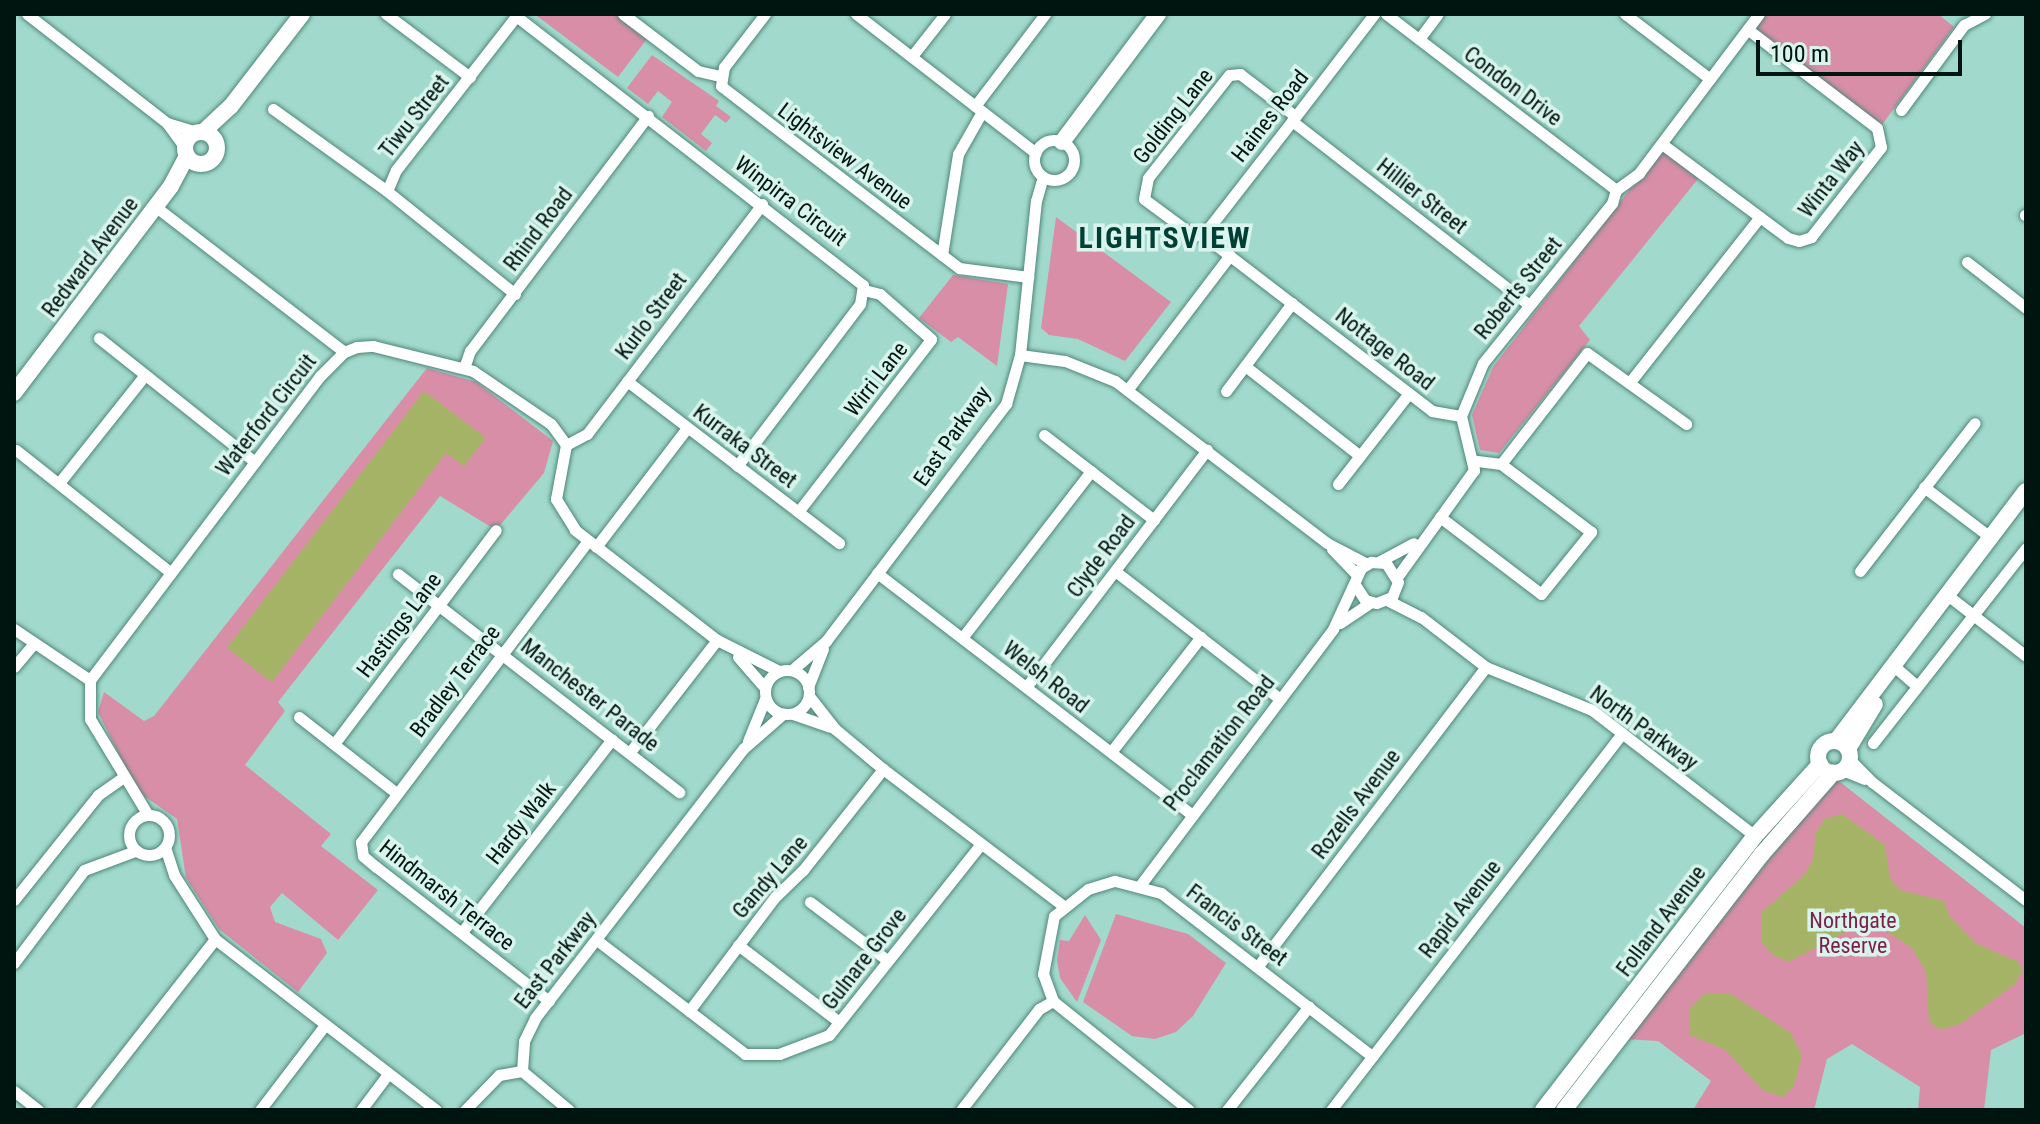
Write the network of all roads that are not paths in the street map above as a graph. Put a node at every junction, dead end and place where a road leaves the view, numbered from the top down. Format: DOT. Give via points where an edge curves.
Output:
graph roads {
  1 [pos="27,14"];
  2 [pos="302,14"];
  3 [pos="386,14"];
  4 [pos="623,14"];
  5 [pos="765,14"];
  6 [pos="856,14"];
  7 [pos="945,14"];
  8 [pos="1045,14"];
  9 [pos="1158,14"];
  10 [pos="1374,14"];
  11 [pos="1386,14"];
  12 [pos="1438,14"];
  13 [pos="1625,14"];
  14 [pos="1759,14"];
  15 [pos="1985,14"];
  16 [pos="517,15"];
  17 [pos="1747,29"];
  18 [pos="1419,39"];
  19 [pos="912,56"];
  20 [pos="719,76"];
  21 [pos="470,77"];
  22 [pos="1710,79"];
  23 [pos="273,109"];
  24 [pos="978,109"];
  25 [pos="1901,110"];
  26 [pos="648,116"];
  27 [pos="1294,118"];
  28 [pos="167,123"];
  29 [pos="206,136"];
  30 [pos="1062,142"];
  31 [pos="1662,144"];
  32 [pos="1036,153"];
  33 [pos="191,156"];
  34 [pos="1043,177"];
  35 [pos="1616,190"];
  36 [pos="387,191"];
  37 [pos="762,204"];
  38 [pos="156,207"];
  39 [pos="1760,217"];
  40 [pos="1208,229"];
  41 [pos="1194,236"];
  42 [pos="942,255"];
  43 [pos="1230,255"];
  44 [pos="1967,262"];
  45 [pos="1028,277"];
  46 [pos="864,290"];
  47 [pos="515,294"];
  48 [pos="1292,303"];
  49 [pos="1528,304"];
  50 [pos="2026,308"];
  51 [pos="99,338"];
  52 [pos="344,352"];
  53 [pos="1020,355"];
  54 [pos="1245,366"];
  55 [pos="464,368"];
  56 [pos="145,375"];
  57 [pos="627,381"];
  58 [pos="1630,382"];
  59 [pos="1128,389"];
  60 [pos="1226,391"];
  61 [pos="14,393"];
  62 [pos="1409,393"];
  63 [pos="1461,416"];
  64 [pos="1975,423"];
  65 [pos="1686,424"];
  66 [pos="687,428"];
  67 [pos="1044,435"];
  68 [pos="566,445"];
  69 [pos="16,450"];
  70 [pos="1207,450"];
  71 [pos="1360,456"];
  72 [pos="1475,461"];
  73 [pos="255,462"];
  74 [pos="1501,464"];
  75 [pos="737,466"];
  76 [pos="1091,471"];
  77 [pos="59,483"];
  78 [pos="1338,484"];
  79 [pos="1924,487"];
  80 [pos="2026,491"];
  81 [pos="798,512"];
  82 [pos="1440,517"];
  83 [pos="1154,520"];
  84 [pos="496,530"];
  85 [pos="1428,531"];
  86 [pos="1990,537"];
  87 [pos="839,543"];
  88 [pos="1327,543"];
  89 [pos="592,544"];
  90 [pos="2026,548"];
  91 [pos="1373,563"];
  92 [pos="1115,571"];
  93 [pos="1860,571"];
  94 [pos="170,572"];
  95 [pos="877,573"];
  96 [pos="398,574"];
  97 [pos="1356,580"];
  98 [pos="1397,582"];
  99 [pos="1946,594"];
  100 [pos="1387,600"];
  101 [pos="1370,603"];
  102 [pos="439,605"];
  103 [pos="1974,616"];
  104 [pos="1421,617"];
  105 [pos="14,629"];
  106 [pos="1333,629"];
  107 [pos="1201,637"];
  108 [pos="962,638"];
  109 [pos="717,640"];
  110 [pos="826,641"];
  111 [pos="33,644"];
  112 [pos="730,648"];
  113 [pos="502,652"];
  114 [pos="2026,656"];
  115 [pos="14,667"];
  116 [pos="1486,667"];
  117 [pos="1895,667"];
  118 [pos="792,670"];
  119 [pos="779,671"];
  120 [pos="90,680"];
  121 [pos="1027,686"];
  122 [pos="1917,686"];
  123 [pos="809,691"];
  124 [pos="765,694"];
  125 [pos="1279,698"];
  126 [pos="788,714"];
  127 [pos="299,717"];
  128 [pos="835,729"];
  129 [pos="1622,733"];
  130 [pos="612,739"];
  131 [pos="1873,743"];
  132 [pos="334,744"];
  133 [pos="744,748"];
  134 [pos="630,752"];
  135 [pos="1111,752"];
  136 [pos="1838,759"];
  137 [pos="883,769"];
  138 [pos="122,778"];
  139 [pos="395,792"];
  140 [pos="679,792"];
  141 [pos="135,799"];
  142 [pos="1190,813"];
  143 [pos="148,815"];
  144 [pos="131,828"];
  145 [pos="1755,836"];
  146 [pos="981,844"];
  147 [pos="165,847"];
  148 [pos="360,849"];
  149 [pos="141,853"];
  150 [pos="109,857"];
  151 [pos="174,875"];
  152 [pos="1141,884"];
  153 [pos="14,900"];
  154 [pos="2026,900"];
  155 [pos="810,902"];
  156 [pos="1062,905"];
  157 [pos="462,932"];
  158 [pos="215,939"];
  159 [pos="598,941"];
  160 [pos="738,945"];
  161 [pos="887,960"];
  162 [pos="14,963"];
  163 [pos="1258,966"];
  164 [pos="549,1001"];
  165 [pos="1053,1001"];
  166 [pos="1309,1006"];
  167 [pos="689,1011"];
  168 [pos="839,1022"];
  169 [pos="325,1025"];
  170 [pos="1372,1056"];
  171 [pos="522,1071"];
  172 [pos="388,1074"];
  173 [pos="14,1091"];
  174 [pos="38,1110"];
  175 [pos="81,1110"];
  176 [pos="260,1110"];
  177 [pos="361,1110"];
  178 [pos="436,1110"];
  179 [pos="465,1110"];
  180 [pos="569,1110"];
  181 [pos="961,1110"];
  182 [pos="1189,1110"];
  183 [pos="1227,1110"];
  184 [pos="1331,1110"];
  185 [pos="1543,1110"];
  186 [pos="1564,1110"];
  1 -- 28 [label="street"];
  2 -- 29 [label="street"];
  3 -- 21 [label="street"];
  4 -- 20 [label="street" via="698,71"];
  5 -- 20 [label="street"];
  6 -- 19 [label="street"];
  7 -- 19 [label="street"];
  8 -- 24 [label="street"];
  9 -- 30 [label="street"];
  10 -- 27 [label="street, Haines Road"];
  11 -- 18 [label="street, Condon Drive"];
  12 -- 18 [label="street"];
  13 -- 22 [label="street"];
  14 -- 17 [label="street, Roberts Street"];
  15 -- 25 [label="street" via="1964,25"];
  16 -- 21 [label="street, Tiwu Street"];
  16 -- 26 [label="street, Winpirra Circuit"];
  17 -- 22 [label="street, Roberts Street"];
  17 -- 39 [label="street, Winta Way" via="1847,103 1877,128 1882,140 1807,239 1788,238"];
  18 -- 35 [label="street, Condon Drive"];
  19 -- 24 [label="street"];
  20 -- 42 [label="street, Lightsview Avenue" via="728,93"];
  21 -- 36 [label="street, Tiwu Street" via="396,170"];
  22 -- 31 [label="street, Roberts Street"];
  23 -- 36 [label="street"];
  24 -- 32 [label="street"];
  24 -- 42 [label="street" via="958,154"];
  26 -- 37 [label="street, Winpirra Circuit"];
  26 -- 47 [label="street, Rhind Road"];
  27 -- 40 [label="street, Haines Road"];
  27 -- 41 [label="street, Golding Lane" via="1240,74 1229,75 1148,178 1144,199"];
  27 -- 49 [label="street, Hillier Street"];
  28 -- 29 [label="street"];
  28 -- 33 [label="street"];
  29 -- 33 [label="street"];
  29 -- 33 [label="street" via="214,158"];
  30 -- 32 [label="street" via="1047,142"];
  30 -- 34 [label="street" via="1073,153 1072,169 1059,180"];
  31 -- 35 [label="street, Roberts Street"];
  31 -- 39 [label="street, Winta Way"];
  32 -- 34 [label="street"];
  33 -- 38 [label="street, Redward Avenue"];
  34 -- 45 [label="street, East Parkway"];
  35 -- 49 [label="street, Roberts Street" via="1612,203"];
  36 -- 47 [label="street, Tiwu Street"];
  37 -- 46 [label="street, Winpirra Circuit" via="856,276"];
  37 -- 57 [label="street, Kurlo Street"];
  38 -- 52 [label="street"];
  38 -- 61 [label="street, Redward Avenue"];
  39 -- 58 [label="street"];
  40 -- 41 [label="street, Haines Road"];
  40 -- 43 [label="street, Nottage Road"];
  42 -- 45 [label="street, Lightsview Avenue" via="959,268"];
  43 -- 48 [label="street, Nottage Road"];
  43 -- 59 [label="street"];
  44 -- 50 [label="street"];
  45 -- 53 [label="street, East Parkway"];
  46 -- 75 [label="street" via="860,304"];
  46 -- 81 [label="street, Wirri Lane" via="880,294 929,333 930,342"];
  47 -- 55 [label="street, Rhind Road" via="470,351"];
  48 -- 54 [label="street"];
  48 -- 62 [label="street, Nottage Road"];
  49 -- 63 [label="street, Roberts Street" via="1483,363"];
  51 -- 56 [label="street"];
  52 -- 55 [label="street, Waterford Circuit" via="373,346"];
  52 -- 73 [label="street, Waterford Circuit"];
  53 -- 59 [label="street" via="1089,369"];
  53 -- 95 [label="street, East Parkway" via="996,420"];
  54 -- 60 [label="street"];
  54 -- 71 [label="street"];
  55 -- 68 [label="street, Waterford Circuit" via="490,379 551,424"];
  56 -- 73 [label="street"];
  56 -- 77 [label="street"];
  57 -- 66 [label="street, Kurraka Street"];
  57 -- 68 [label="street, Kurlo Street" via="587,434"];
  58 -- 65 [label="street"];
  58 -- 74 [label="street" via="1587,353"];
  59 -- 70 [label="street"];
  62 -- 63 [label="street, Nottage Road" via="1432,411"];
  62 -- 71 [label="street"];
  63 -- 72 [label="street"];
  64 -- 79 [label="street"];
  66 -- 75 [label="street, Kurraka Street"];
  66 -- 89 [label="street, Bradley Terrace"];
  67 -- 76 [label="street"];
  68 -- 89 [label="street" via="556,499 563,516"];
  69 -- 77 [label="street"];
  70 -- 83 [label="street, Clyde Road"];
  70 -- 88 [label="street"];
  71 -- 78 [label="street"];
  72 -- 74 [label="street"];
  72 -- 82 [label="street" via="1470,479"];
  73 -- 94 [label="street, Waterford Circuit"];
  74 -- 82 [label="street" via="1591,532 1541,594"];
  75 -- 81 [label="street, Kurraka Street"];
  76 -- 83 [label="street"];
  76 -- 108 [label="street"];
  77 -- 94 [label="street"];
  79 -- 86 [label="street"];
  79 -- 93 [label="street"];
  80 -- 86 [label="street, Folland Avenue"];
  81 -- 87 [label="street, Kurraka Street"];
  82 -- 85 [label="street"];
  83 -- 92 [label="street, Clyde Road"];
  84 -- 102 [label="street, Hastings Lane"];
  85 -- 91 [label="street"];
  85 -- 98 [label="street"];
  86 -- 99 [label="street, Folland Avenue"];
  88 -- 91 [label="street"];
  88 -- 97 [label="street"];
  89 -- 109 [label="street"];
  89 -- 113 [label="street, Bradley Terrace"];
  90 -- 103 [label="street"];
  91 -- 97 [label="street, Proclamation Road"];
  91 -- 98 [label="street, North Parkway"];
  92 -- 107 [label="street"];
  92 -- 121 [label="street, Clyde Road"];
  94 -- 120 [label="street, Waterford Circuit"];
  95 -- 108 [label="street, Welsh Road"];
  95 -- 110 [label="street, East Parkway"];
  96 -- 102 [label="street, Manchester Parade"];
  97 -- 101 [label="street"];
  97 -- 106 [label="street, Proclamation Road"];
  98 -- 100 [label="street"];
  98 -- 104 [label="street, North Parkway"];
  99 -- 103 [label="street"];
  99 -- 117 [label="street, Folland Avenue"];
  100 -- 101 [label="street"];
  100 -- 104 [label="street, North Parkway"];
  101 -- 106 [label="street, Proclamation Road"];
  102 -- 113 [label="street, Manchester Parade"];
  102 -- 132 [label="street, Hastings Lane"];
  103 -- 114 [label="street"];
  103 -- 122 [label="street"];
  104 -- 116 [label="street, North Parkway"];
  105 -- 111 [label="street"];
  106 -- 125 [label="street, Proclamation Road"];
  107 -- 125 [label="street"];
  107 -- 135 [label="street"];
  108 -- 121 [label="street, Welsh Road"];
  109 -- 112 [label="street"];
  109 -- 134 [label="street"];
  110 -- 118 [label="street, East Parkway"];
  110 -- 123 [label="street, East Parkway"];
  111 -- 115 [label="street"];
  111 -- 120 [label="street"];
  112 -- 119 [label="street"];
  112 -- 124 [label="street"];
  113 -- 130 [label="street, Manchester Parade"];
  113 -- 139 [label="street, Bradley Terrace"];
  116 -- 129 [label="street, North Parkway" via="1592,710"];
  116 -- 163 [label="street, Rozells Avenue"];
  117 -- 122 [label="street"];
  117 -- 136 [label="street, Folland Avenue"];
  118 -- 119 [label="street"];
  118 -- 123 [label="street"];
  119 -- 124 [label="street, East Parkway"];
  120 -- 138 [label="street" via="90,719"];
  121 -- 135 [label="street, Welsh Road"];
  122 -- 131 [label="street"];
  123 -- 126 [label="street, East Parkway"];
  123 -- 128 [label="street"];
  124 -- 126 [label="street"];
  124 -- 133 [label="street, East Parkway"];
  125 -- 142 [label="street, Proclamation Road"];
  126 -- 128 [label="street"];
  126 -- 133 [label="street, East Parkway"];
  127 -- 132 [label="street"];
  128 -- 137 [label="street"];
  129 -- 145 [label="street, North Parkway"];
  129 -- 170 [label="street, Rapid Avenue"];
  130 -- 134 [label="street, Manchester Parade"];
  130 -- 157 [label="street, Hardy Walk"];
  132 -- 139 [label="street"];
  133 -- 159 [label="street, East Parkway"];
  134 -- 140 [label="street, Manchester Parade"];
  135 -- 142 [label="street, Welsh Road"];
  136 -- 145 [label="street, Folland Avenue"];
  136 -- 154 [label="street"];
  136 -- 186 [label="street, Folland Avenue"];
  137 -- 146 [label="street"];
  137 -- 160 [label="street, Gandy Lane"];
  138 -- 141 [label="street"];
  138 -- 153 [label="street" via="98,795"];
  139 -- 148 [label="street, Bradley Terrace" via="366,831"];
  141 -- 143 [label="street"];
  141 -- 144 [label="street"];
  142 -- 152 [label="street, Proclamation Road"];
  143 -- 144 [label="street"];
  143 -- 147 [label="street" via="166,825"];
  144 -- 149 [label="street"];
  144 -- 150 [label="street"];
  145 -- 185 [label="street, Folland Avenue"];
  146 -- 156 [label="street"];
  146 -- 161 [label="street, Gulnare Grove"];
  147 -- 149 [label="street"];
  147 -- 151 [label="street"];
  148 -- 157 [label="street, Hindmarsh Terrace"];
  149 -- 150 [label="street"];
  149 -- 151 [label="street"];
  150 -- 162 [label="street" via="84,870"];
  151 -- 158 [label="street"];
  152 -- 156 [label="street" via="1115,881"];
  152 -- 163 [label="street, Francis Street"];
  155 -- 161 [label="street"];
  156 -- 165 [label="street" via="1046,942 1043,974"];
  157 -- 164 [label="street, Hindmarsh Terrace"];
  158 -- 169 [label="street"];
  158 -- 175 [label="street"];
  159 -- 164 [label="street, East Parkway"];
  159 -- 167 [label="street, Gulnare Grove"];
  160 -- 167 [label="street, Gandy Lane"];
  160 -- 168 [label="street"];
  161 -- 168 [label="street, Gulnare Grove"];
  163 -- 166 [label="street, Francis Street"];
  164 -- 171 [label="street, East Parkway" via="524,1041"];
  165 -- 181 [label="street" via="1039,1009"];
  165 -- 182 [label="street"];
  166 -- 170 [label="street, Francis Street"];
  166 -- 183 [label="street"];
  167 -- 168 [label="street, Gulnare Grove" via="745,1054 760,1057 829,1035"];
  169 -- 172 [label="street"];
  169 -- 176 [label="street"];
  170 -- 184 [label="street, Rapid Avenue"];
  171 -- 179 [label="street" via="499,1075"];
  171 -- 180 [label="street"];
  172 -- 177 [label="street"];
  172 -- 178 [label="street"];
  173 -- 174 [label="street"];
}
